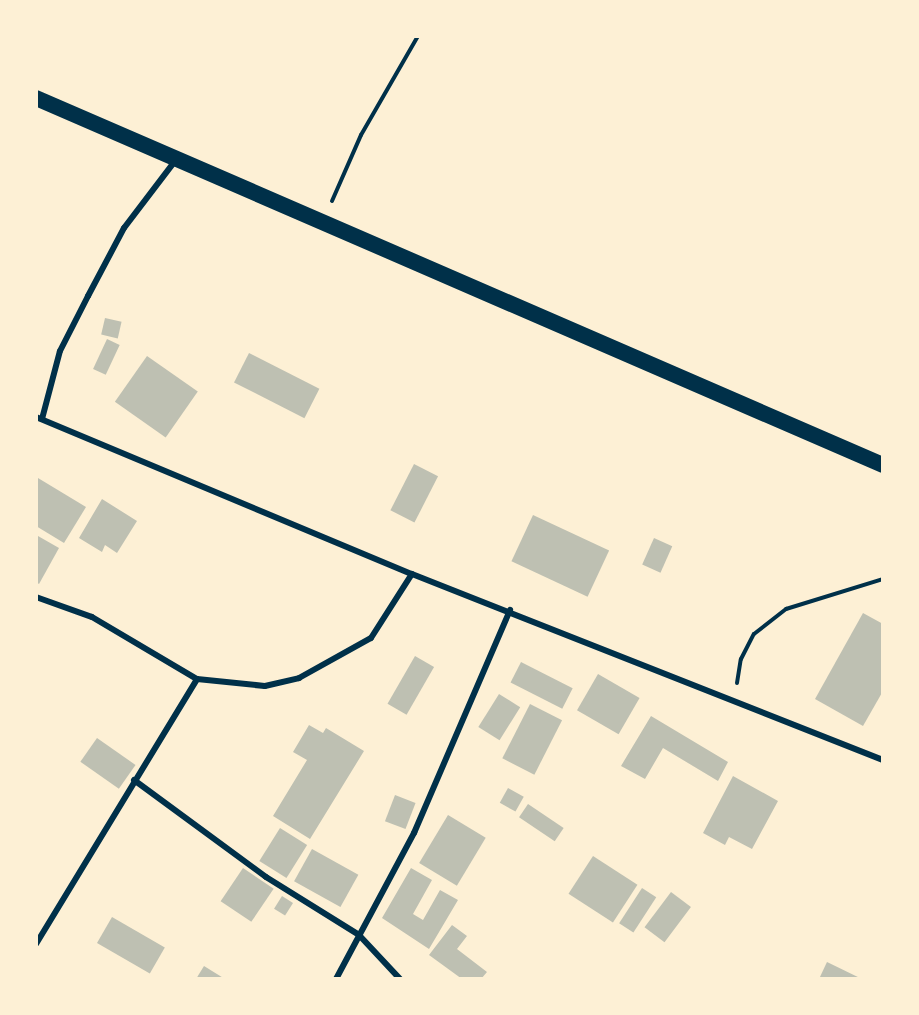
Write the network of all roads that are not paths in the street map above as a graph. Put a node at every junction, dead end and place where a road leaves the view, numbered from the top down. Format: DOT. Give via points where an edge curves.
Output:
graph roads {
  1 [pos="36,98"];
  2 [pos="175,160"];
  3 [pos="39,418"];
  4 [pos="883,465"];
  5 [pos="412,574"];
  6 [pos="36,597"];
  7 [pos="510,610"];
  8 [pos="197,679"];
  9 [pos="883,760"];
  10 [pos="134,780"];
  11 [pos="359,935"];
  12 [pos="36,944"];
  13 [pos="336,979"];
  14 [pos="400,979"];
  1 -- 2 [label="highway"];
  2 -- 3 [label="street" via="124,228 88,296 60,351"];
  2 -- 4 [label="highway"];
  3 -- 5 [label="street"];
  5 -- 7 [label="street"];
  5 -- 8 [label="street" via="371,638 299,678 232,686"];
  6 -- 8 [label="street" via="92,617"];
  7 -- 9 [label="street"];
  7 -- 11 [label="street" via="414,833"];
  8 -- 10 [label="street"];
  10 -- 11 [label="street" via="266,877"];
  10 -- 12 [label="street"];
  11 -- 13 [label="street"];
  11 -- 14 [label="street"];
}
